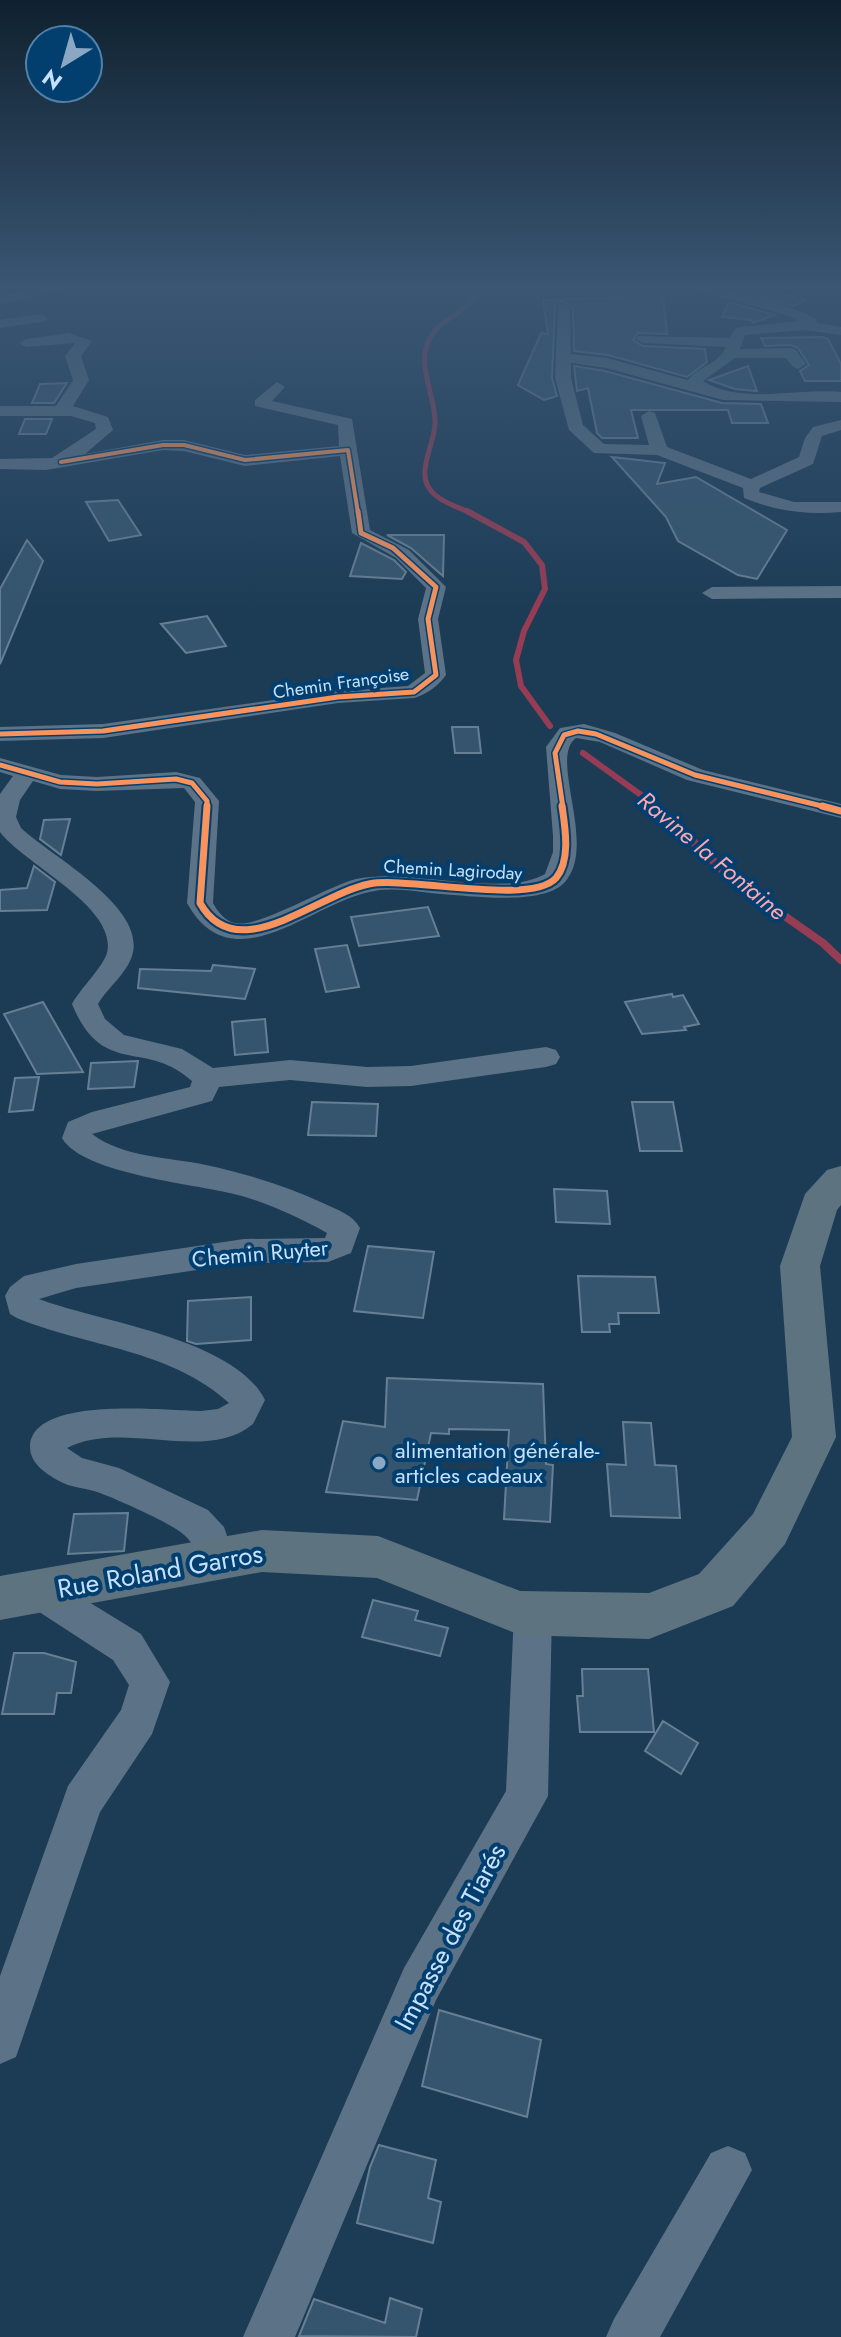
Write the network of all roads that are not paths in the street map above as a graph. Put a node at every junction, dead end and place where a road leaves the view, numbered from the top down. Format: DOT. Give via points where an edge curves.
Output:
graph roads {
  1 [pos="74,394"];
  2 [pos="270,394"];
  3 [pos="566,394"];
  4 [pos="718,394"];
  5 [pos="795,394"];
  6 [pos="0,411"];
  7 [pos="60,411"];
  8 [pos="649,416"];
  9 [pos="841,425"];
  10 [pos="348,450"];
  11 [pos="659,450"];
  12 [pos="61,462"];
  13 [pos="0,464"];
  14 [pos="752,485"];
  15 [pos="841,507"];
  16 [pos="841,592"];
  17 [pos="712,593"];
  18 [pos="0,734"];
  19 [pos="14,770"];
  20 [pos="841,811"];
  21 [pos="546,1057"];
  22 [pos="207,1078"];
  23 [pos="841,1180"];
  24 [pos="216,1559"];
  25 [pos="20,1595"];
  26 [pos="533,1613"];
  27 [pos="0,2041"];
  28 [pos="728,2170"];
  29 [pos="269,2337"];
  30 [pos="632,2337"];
  1 -- 7 [label="street"];
  2 -- 10 [label="street" via="261,403 346,422"];
  3 -- 11 [label="street" via="575,427 600,449"];
  4 -- 5 [label="street"];
  6 -- 7 [label="street"];
  7 -- 12 [label="street" via="102,420 105,430"];
  8 -- 11 [label="street"];
  9 -- 14 [label="street" via="813,434 801,465"];
  10 -- 12 [label="street" via="259,461 174,444"];
  10 -- 18 [label="street, Chemin Françoise" via="361,533 412,561 436,587 428,607 436,675 414,692 338,697 103,731"];
  11 -- 14 [label="street"];
  12 -- 13 [label="street"];
  14 -- 15 [label="street" via="750,494 773,504"];
  16 -- 17 [label="street"];
  19 -- 20 [label="street, Chemin Lagiroday" via="72,783 192,783 207,801 200,903 219,926 238,933 347,888 373,883 531,890 553,882 563,866 565,842 555,753 567,732 611,739 676,769"];
  19 -- 22 [label="street" via="4,817 11,831 76,881 121,938 120,953 85,1004 91,1023 125,1048 186,1061"];
  21 -- 22 [label="street" via="411,1076 290,1070"];
  22 -- 24 [label="street, Chemin Ruyter" via="202,1094 92,1122 78,1129 77,1138 116,1156 270,1193 316,1211 344,1228 340,1245 297,1252 244,1251 76,1276 35,1285 21,1296 21,1305 38,1315 124,1336 187,1360 238,1388 248,1400 234,1419 211,1424 92,1424 48,1441 48,1454 73,1471 106,1479 195,1521 211,1539"];
  23 -- 26 [label="main road, Rue Roland Garros" via="819,1204 800,1266 814,1437 769,1529 716,1590 649,1616"];
  24 -- 25 [label="main road, Rue Roland Garros"];
  24 -- 26 [label="main road, Rue Roland Garros" via="262,1551 378,1557 520,1613"];
  25 -- 27 [label="street" via="127,1647 150,1682 138,1720 83,1801"];
  26 -- 29 [label="street, Impasse des Tiarés" via="527,1796 420,1984"];
  28 -- 30 [label="street"];
}
